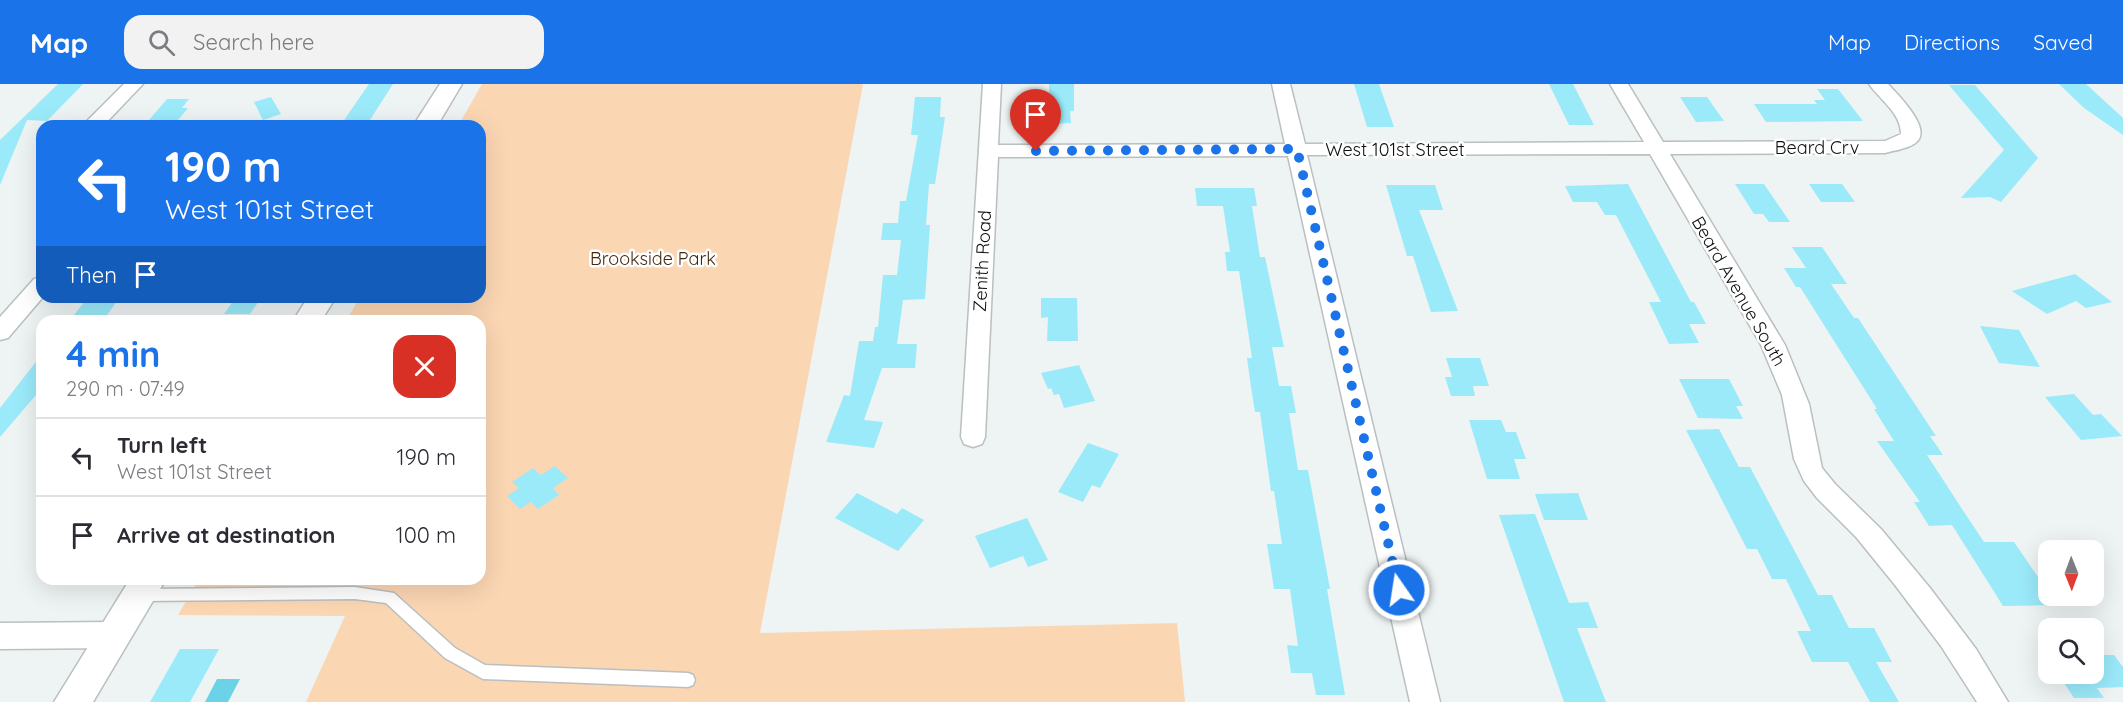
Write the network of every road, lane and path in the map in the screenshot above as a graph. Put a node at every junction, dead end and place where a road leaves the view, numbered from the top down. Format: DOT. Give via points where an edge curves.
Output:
graph roads {
  1 [pos="134,84"];
  2 [pos="451,84"];
  3 [pos="992,84"];
  4 [pos="1281,84"];
  5 [pos="1620,84"];
  6 [pos="1878,84"];
  7 [pos="98,120"];
  8 [pos="429,120"];
  9 [pos="1657,147"];
  10 [pos="1297,149"];
  11 [pos="988,151"];
  12 [pos="36,291"];
  13 [pos="0,332"];
  14 [pos="973,437"];
  15 [pos="144,587"];
  16 [pos="114,635"];
  17 [pos="0,636"];
  18 [pos="688,680"];
  19 [pos="73,702"];
  20 [pos="1425,702"];
  21 [pos="1993,702"];
  1 -- 7 [label="street"];
  2 -- 8 [label="street"];
  3 -- 11 [label="street, Zenith Road"];
  4 -- 10 [label="street"];
  5 -- 9 [label="street, Beard Avenue South"];
  6 -- 9 [label="street, Beard Crv" via="1912,128 1911,137 1900,143 1885,147"];
  9 -- 10 [label="street, West 101st Street"];
  9 -- 21 [label="street, Beard Avenue South" via="1773,345 1788,377 1806,461 1815,476 1911,585 1947,631"];
  10 -- 11 [label="street, West 101st Street"];
  10 -- 20 [label="street"];
  11 -- 14 [label="street, Zenith Road"];
  12 -- 13 [label="street"];
  15 -- 16 [label="street"];
  15 -- 18 [label="lane" via="355,592 389,597 450,653 483,672"];
  16 -- 17 [label="street"];
  16 -- 19 [label="street"];
}
